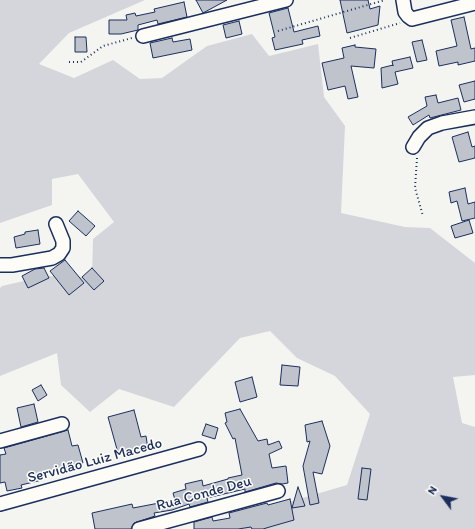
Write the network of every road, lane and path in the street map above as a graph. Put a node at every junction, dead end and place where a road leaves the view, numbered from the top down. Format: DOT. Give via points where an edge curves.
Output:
graph roads {
  1 [pos="286,0"];
  2 [pos="385,0"];
  3 [pos="403,0"];
  4 [pos="475,3"];
  5 [pos="412,19"];
  6 [pos="278,31"];
  7 [pos="143,36"];
  8 [pos="350,38"];
  9 [pos="69,62"];
  10 [pos="475,116"];
  11 [pos="415,152"];
  12 [pos="422,216"];
  13 [pos="56,224"];
  14 [pos="0,265"];
  15 [pos="62,424"];
  16 [pos="0,441"];
  17 [pos="199,449"];
  18 [pos="278,491"];
  19 [pos="0,504"];
  20 [pos="139,529"];
  1 -- 7 [label="street"];
  2 -- 6 [label="path"];
  3 -- 5 [label="street" via="406,12"];
  4 -- 5 [label="street"];
  5 -- 8 [label="path"];
  7 -- 9 [label="path" via="103,46 81,62"];
  10 -- 11 [label="street" via="428,128 419,137"];
  11 -- 12 [label="path" via="415,188"];
  13 -- 14 [label="street" via="63,241 63,248 59,254 52,258"];
  15 -- 16 [label="street"];
  17 -- 19 [label="street, Servidão Luiz Macedo"];
  18 -- 20 [label="street, Rua Conde Deu"];
}
